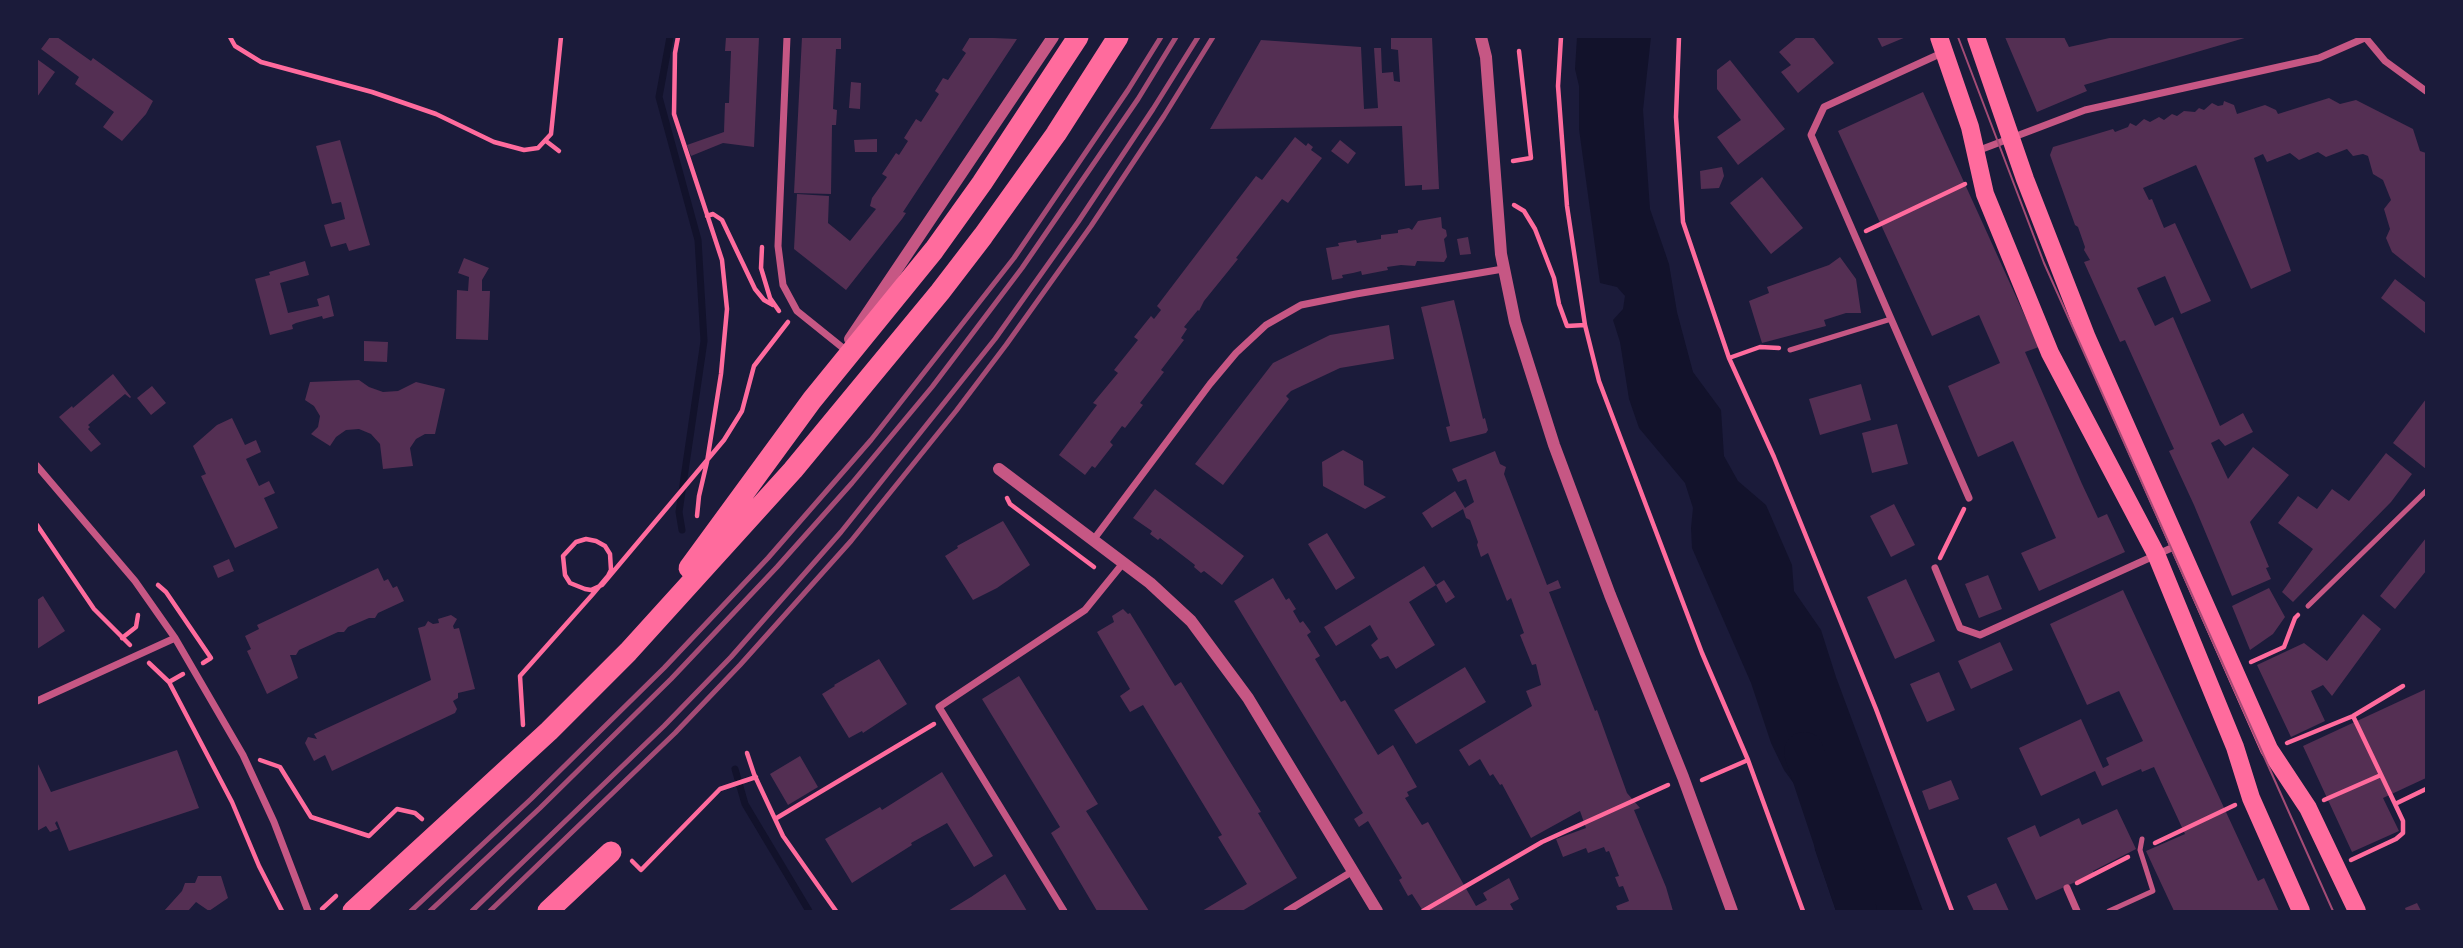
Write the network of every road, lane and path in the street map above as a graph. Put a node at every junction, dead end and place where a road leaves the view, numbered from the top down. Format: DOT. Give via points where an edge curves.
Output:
graph roads {
  1 [pos="229,37"];
  2 [pos="561,37"];
  3 [pos="678,37"];
  4 [pos="787,37"];
  5 [pos="1053,37"];
  6 [pos="1078,37"];
  7 [pos="1118,37"];
  8 [pos="1481,37"];
  9 [pos="1561,37"];
  10 [pos="1679,37"];
  11 [pos="1976,37"];
  12 [pos="2366,38"];
  13 [pos="1942,44"];
  14 [pos="1519,51"];
  15 [pos="2426,91"];
  16 [pos="2011,136"];
  17 [pos="546,141"];
  18 [pos="559,151"];
  19 [pos="1977,151"];
  20 [pos="1513,161"];
  21 [pos="1982,177"];
  22 [pos="1514,205"];
  23 [pos="707,216"];
  24 [pos="1856,236"];
  25 [pos="1503,269"];
  26 [pos="774,306"];
  27 [pos="1891,319"];
  28 [pos="788,322"];
  29 [pos="1585,325"];
  30 [pos="1760,346"];
  31 [pos="1790,349"];
  32 [pos="840,358"];
  33 [pos="1729,358"];
  34 [pos="707,462"];
  35 [pos="37,466"];
  36 [pos="999,469"];
  37 [pos="2426,491"];
  38 [pos="1003,493"];
  39 [pos="1969,498"];
  40 [pos="697,516"];
  41 [pos="37,525"];
  42 [pos="1094,539"];
  43 [pos="2179,545"];
  44 [pos="2156,554"];
  45 [pos="1124,562"];
  46 [pos="1094,567"];
  47 [pos="1935,568"];
  48 [pos="154,582"];
  49 [pos="2308,606"];
  50 [pos="138,615"];
  51 [pos="122,638"];
  52 [pos="174,638"];
  53 [pos="628,652"];
  54 [pos="139,654"];
  55 [pos="193,668"];
  56 [pos="2235,670"];
  57 [pos="169,682"];
  58 [pos="2403,686"];
  59 [pos="37,701"];
  60 [pos="2353,716"];
  61 [pos="945,717"];
  62 [pos="524,724"];
  63 [pos="2269,749"];
  64 [pos="747,753"];
  65 [pos="243,755"];
  66 [pos="1748,760"];
  67 [pos="2381,775"];
  68 [pos="1683,777"];
  69 [pos="752,778"];
  70 [pos="1705,779"];
  71 [pos="2426,789"];
  72 [pos="2251,798"];
  73 [pos="2395,804"];
  74 [pos="2308,808"];
  75 [pos="423,819"];
  76 [pos="775,819"];
  77 [pos="2142,839"];
  78 [pos="2140,850"];
  79 [pos="611,852"];
  80 [pos="632,861"];
  81 [pos="2336,867"];
  82 [pos="1353,871"];
  83 [pos="2067,888"];
  84 [pos="282,911"];
  85 [pos="308,911"];
  86 [pos="353,911"];
  87 [pos="548,911"];
  88 [pos="836,911"];
  89 [pos="1064,911"];
  90 [pos="1287,911"];
  91 [pos="1377,911"];
  92 [pos="1423,911"];
  93 [pos="1732,911"];
  94 [pos="1802,911"];
  95 [pos="1952,911"];
  96 [pos="2077,911"];
  97 [pos="2109,911"];
  98 [pos="2301,911"];
  99 [pos="2357,911"];
  1 -- 17 [label="path" via="261,62 373,92 436,114 494,142 524,150"];
  2 -- 17 [label="path" via="551,134"];
  3 -- 23 [label="path" via="674,114"];
  4 -- 32 [label="street" via="778,246 783,285 797,311"];
  5 -- 32 [label="street"];
  6 -- 32 [label="highway" via="934,250"];
  7 -- 53 [label="highway" via="1056,135 940,292 733,538"];
  8 -- 25 [label="street"];
  9 -- 29 [label="path" via="1558,86 1567,206"];
  10 -- 33 [label="path" via="1676,117 1683,222"];
  11 -- 16 [label="main road"];
  12 -- 15 [label="street" via="2385,61"];
  12 -- 16 [label="street" via="2319,58 2085,110"];
  13 -- 19 [label="main road"];
  13 -- 24 [label="street" via="1824,107 1811,135"];
  14 -- 20 [label="path" via="1531,158"];
  16 -- 19 [label="street"];
  16 -- 43 [label="main road" via="2087,338"];
  17 -- 18 [label="path"];
  19 -- 21 [label="main road"];
  21 -- 24 [label="path"];
  21 -- 44 [label="main road" via="2050,353"];
  22 -- 29 [label="path" via="1524,211 1535,229 1567,326"];
  23 -- 26 [label="path" via="722,220 755,289"];
  23 -- 34 [label="path" via="722,260 727,309"];
  24 -- 27 [label="street"];
  25 -- 42 [label="street" via="1301,305 1266,326 1210,384"];
  25 -- 68 [label="street" via="1554,445"];
  27 -- 31 [label="lane"];
  27 -- 39 [label="street"];
  28 -- 34 [label="path" via="754,366 741,411"];
  29 -- 66 [label="path" via="1598,381"];
  30 -- 33 [label="path"];
  32 -- 53 [label="highway"];
  33 -- 95 [label="path" via="1876,709"];
  34 -- 40 [label="path"];
  34 -- 62 [label="path" via="602,585 585,590 570,583 563,556 576,542 586,539 605,546 612,562 608,576 520,676"];
  35 -- 52 [label="street" via="135,581"];
  36 -- 42 [label="street"];
  37 -- 49 [label="lane"];
  38 -- 46 [label="path" via="1010,504"];
  39 -- 47 [label="path"];
  41 -- 51 [label="path" via="94,609"];
  42 -- 45 [label="street"];
  43 -- 44 [label="street"];
  43 -- 56 [label="main road"];
  44 -- 47 [label="street" via="1980,635 1960,628"];
  44 -- 72 [label="main road" via="2235,747"];
  45 -- 61 [label="street" via="1085,610 939,707"];
  45 -- 82 [label="street" via="1191,621 1212,647"];
  48 -- 55 [label="path" via="166,592 211,658"];
  49 -- 56 [label="path" via="2295,618 2284,647"];
  50 -- 51 [label="path" via="136,627"];
  51 -- 54 [label="path"];
  52 -- 54 [label="street"];
  52 -- 55 [label="street"];
  53 -- 86 [label="highway" via="549,732"];
  54 -- 57 [label="path"];
  54 -- 59 [label="street"];
  55 -- 57 [label="path"];
  55 -- 65 [label="street"];
  56 -- 63 [label="main road"];
  57 -- 84 [label="path"];
  58 -- 60 [label="path"];
  60 -- 63 [label="path"];
  60 -- 67 [label="path"];
  61 -- 76 [label="path"];
  61 -- 89 [label="street"];
  63 -- 74 [label="main road"];
  64 -- 69 [label="path"];
  65 -- 75 [label="path" via="280,767 311,817 369,836 397,809"];
  65 -- 85 [label="street"];
  66 -- 70 [label="path"];
  66 -- 94 [label="path"];
  67 -- 73 [label="path"];
  67 -- 74 [label="path"];
  68 -- 92 [label="path" via="1542,842"];
  68 -- 93 [label="street"];
  69 -- 76 [label="path"];
  69 -- 80 [label="path" via="720,789 641,870"];
  71 -- 73 [label="path"];
  72 -- 78 [label="path"];
  72 -- 98 [label="main road"];
  73 -- 81 [label="path" via="2403,833"];
  74 -- 81 [label="main road"];
  76 -- 88 [label="path"];
  77 -- 78 [label="lane"];
  78 -- 83 [label="path"];
  78 -- 97 [label="lane" via="2153,891"];
  79 -- 87 [label="highway"];
  81 -- 99 [label="main road"];
  82 -- 90 [label="street"];
  82 -- 91 [label="street"];
  83 -- 96 [label="street"];
}
